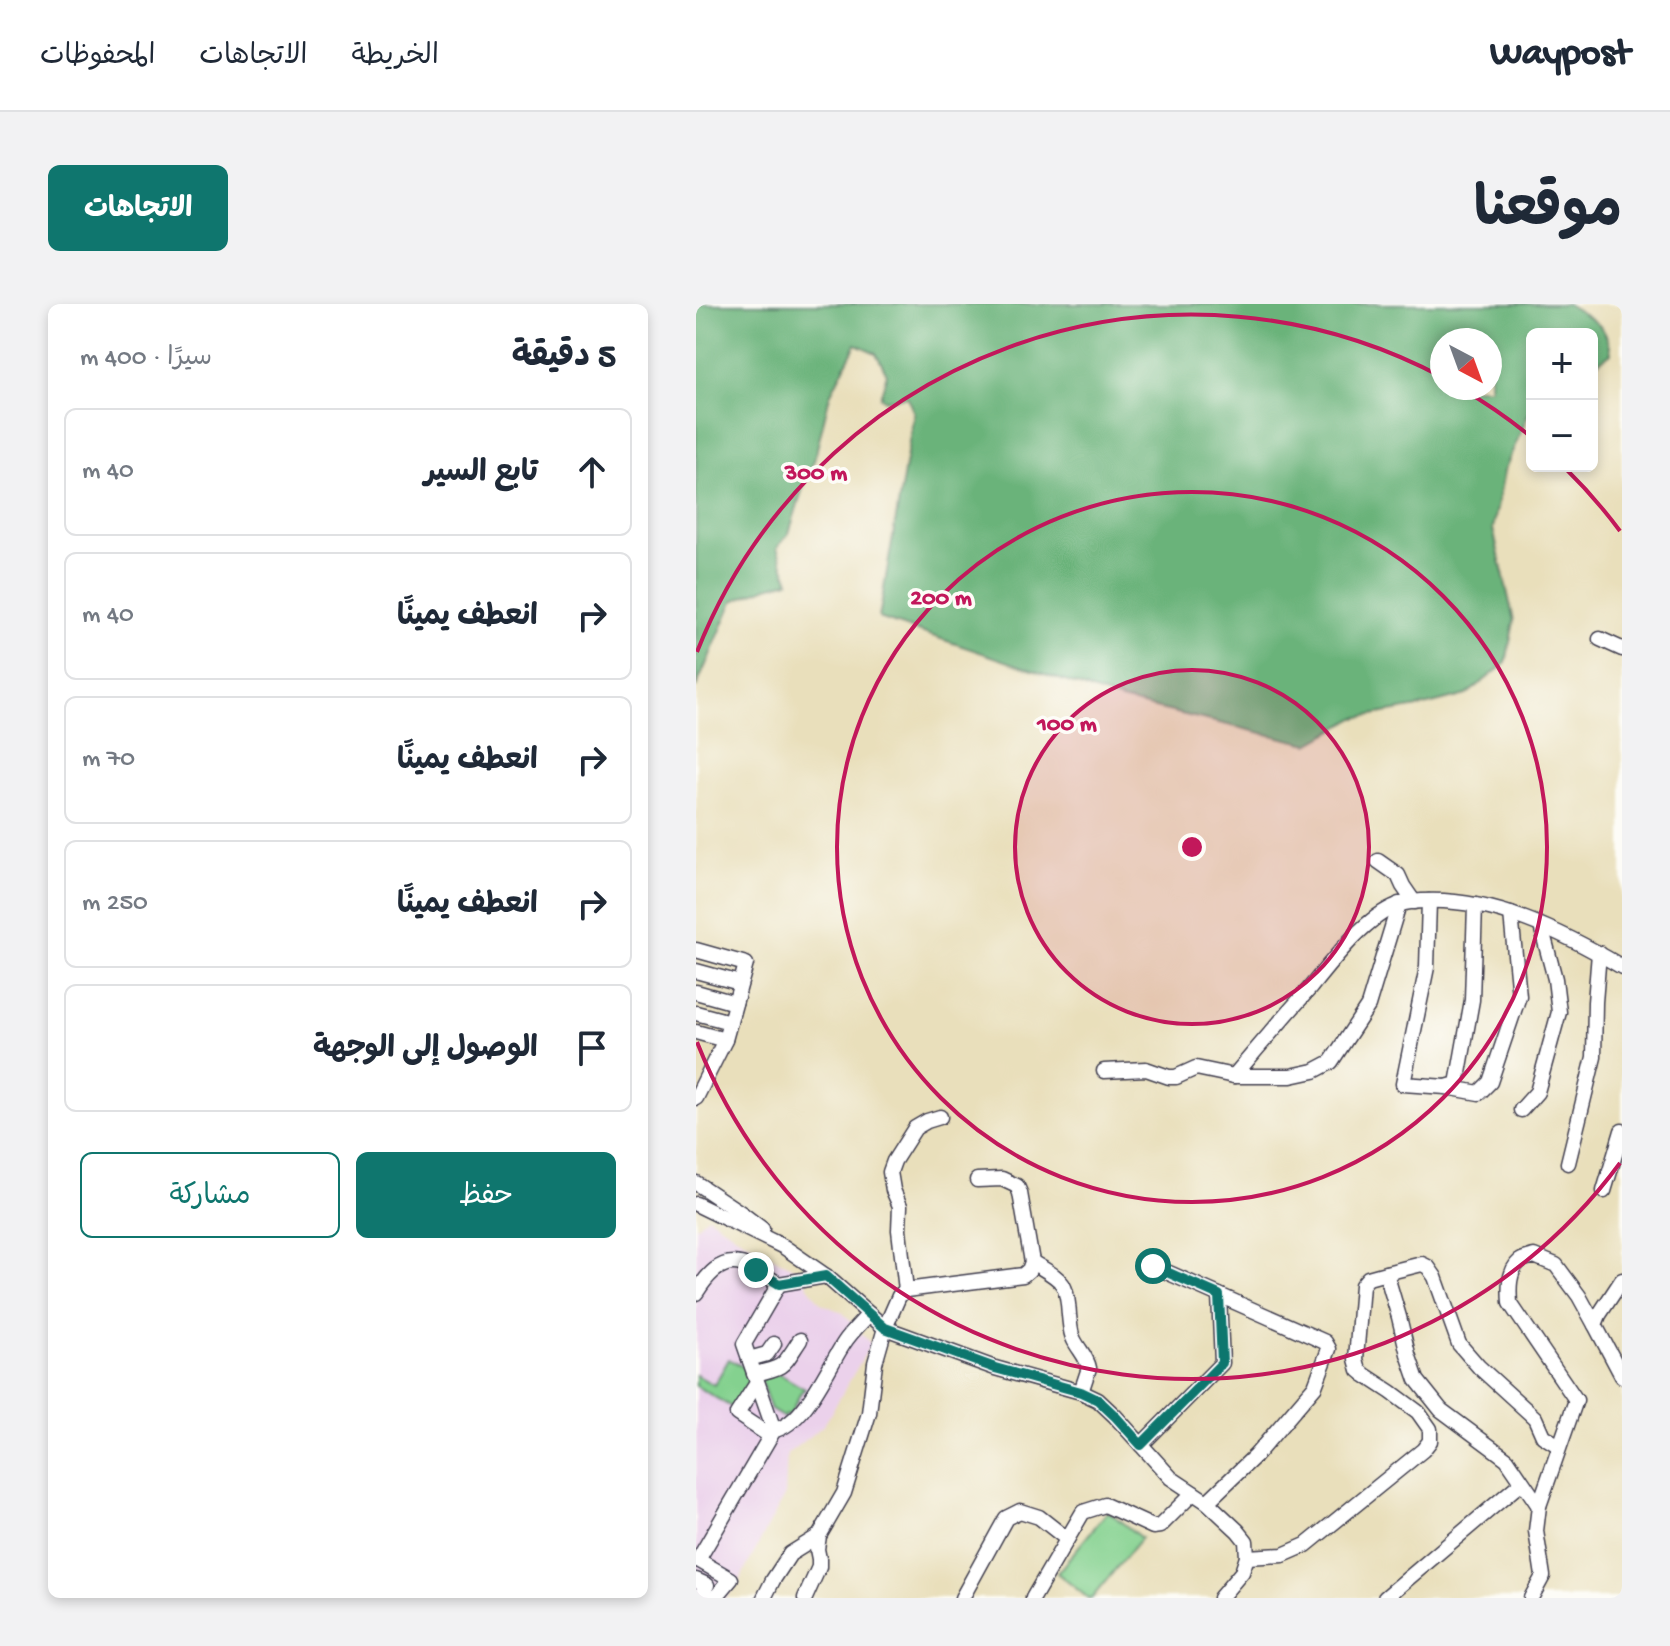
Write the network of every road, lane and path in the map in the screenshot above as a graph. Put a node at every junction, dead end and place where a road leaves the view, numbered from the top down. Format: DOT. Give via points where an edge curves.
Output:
graph roads {
  1 [pos="1600,639"];
  2 [pos="1622,649"];
  3 [pos="1378,861"];
  4 [pos="1429,901"];
  5 [pos="1406,903"];
  6 [pos="1475,905"];
  7 [pos="1511,914"];
  8 [pos="1541,926"];
  9 [pos="696,950"];
  10 [pos="1599,953"];
  11 [pos="1622,967"];
  12 [pos="696,971"];
  13 [pos="740,983"];
  14 [pos="696,992"];
  15 [pos="735,1003"];
  16 [pos="696,1013"];
  17 [pos="730,1022"];
  18 [pos="696,1032"];
  19 [pos="725,1040"];
  20 [pos="1104,1071"];
  21 [pos="1234,1076"];
  22 [pos="1446,1087"];
  23 [pos="696,1098"];
  24 [pos="1521,1110"];
  25 [pos="940,1117"];
  26 [pos="1622,1131"];
  27 [pos="1568,1163"];
  28 [pos="977,1180"];
  29 [pos="696,1183"];
  30 [pos="1604,1191"];
  31 [pos="696,1204"];
  32 [pos="784,1247"];
  33 [pos="1032,1262"];
  34 [pos="1153,1266"];
  35 [pos="1386,1273"];
  36 [pos="826,1276"];
  37 [pos="1622,1280"];
  38 [pos="779,1284"];
  39 [pos="906,1290"];
  40 [pos="696,1293"];
  41 [pos="1219,1295"];
  42 [pos="869,1314"];
  43 [pos="1595,1325"];
  44 [pos="885,1328"];
  45 [pos="800,1340"];
  46 [pos="774,1344"];
  47 [pos="753,1372"];
  48 [pos="1622,1376"];
  49 [pos="1081,1392"];
  50 [pos="772,1433"];
  51 [pos="1141,1445"];
  52 [pos="1559,1446"];
  53 [pos="1522,1482"];
  54 [pos="1193,1493"];
  55 [pos="1207,1502"];
  56 [pos="1539,1506"];
  57 [pos="819,1536"];
  58 [pos="1067,1539"];
  59 [pos="1247,1557"];
  60 [pos="700,1561"];
  61 [pos="696,1580"];
  62 [pos="714,1598"];
  63 [pos="764,1598"];
  64 [pos="805,1598"];
  65 [pos="962,1598"];
  66 [pos="1033,1598"];
  67 [pos="1220,1598"];
  68 [pos="1385,1598"];
  69 [pos="1531,1598"];
  1 -- 2 [label="street"];
  3 -- 5 [label="street" via="1398,875"];
  4 -- 5 [label="street"];
  4 -- 6 [label="street"];
  4 -- 22 [label="street" via="1427,967 1403,1084"];
  5 -- 21 [label="street" via="1354,936"];
  5 -- 21 [label="street" via="1368,1006 1331,1062 1291,1076"];
  6 -- 7 [label="street"];
  6 -- 22 [label="street" via="1472,1000 1457,1084"];
  7 -- 8 [label="street"];
  7 -- 22 [label="street" via="1519,996 1490,1082 1479,1093"];
  8 -- 10 [label="street"];
  8 -- 24 [label="street" via="1559,1012 1537,1092"];
  9 -- 13 [label="street" via="746,964"];
  10 -- 11 [label="street"];
  10 -- 27 [label="street" via="1594,1057"];
  12 -- 13 [label="street"];
  13 -- 15 [label="street"];
  14 -- 15 [label="street"];
  15 -- 17 [label="street"];
  16 -- 17 [label="street"];
  17 -- 19 [label="street"];
  18 -- 19 [label="street"];
  19 -- 23 [label="street"];
  20 -- 21 [label="street" via="1146,1069 1176,1077 1196,1068"];
  25 -- 39 [label="street" via="915,1128 890,1172 900,1206"];
  26 -- 30 [label="street"];
  28 -- 33 [label="street" via="1002,1179 1017,1186"];
  29 -- 32 [label="street"];
  31 -- 32 [label="street"];
  32 -- 36 [label="street"];
  33 -- 39 [label="street" via="1023,1275"];
  33 -- 49 [label="street" via="1065,1286 1073,1340 1089,1368"];
  34 -- 41 [label="street"];
  35 -- 52 [label="street" via="1428,1267 1459,1344 1535,1418 1543,1436"];
  35 -- 53 [label="street" via="1417,1380 1441,1410 1507,1459"];
  35 -- 59 [label="street" via="1362,1285 1356,1359 1359,1370 1418,1412 1430,1429 1430,1441 1306,1545 1283,1555"];
  36 -- 38 [label="street"];
  36 -- 42 [label="street"];
  37 -- 43 [label="street"];
  38 -- 40 [label="street" via="748,1265 732,1263 705,1279"];
  38 -- 47 [label="street" via="744,1344"];
  39 -- 44 [label="street"];
  41 -- 51 [label="street" via="1222,1363"];
  41 -- 55 [label="street" via="1325,1342 1329,1349 1315,1386"];
  42 -- 44 [label="street"];
  42 -- 50 [label="street" via="846,1340 805,1407"];
  43 -- 48 [label="street"];
  43 -- 52 [label="street" via="1556,1265 1534,1256 1519,1262 1510,1303 1576,1400"];
  44 -- 49 [label="street"];
  44 -- 57 [label="street" via="853,1466"];
  45 -- 47 [label="street" via="784,1365"];
  46 -- 47 [label="street"];
  47 -- 50 [label="street"];
  47 -- 50 [label="street" via="737,1414"];
  49 -- 51 [label="street" via="1098,1400"];
  50 -- 60 [label="street"];
  51 -- 54 [label="street"];
  52 -- 56 [label="street"];
  53 -- 56 [label="street"];
  53 -- 68 [label="street"];
  54 -- 55 [label="street"];
  54 -- 58 [label="street" via="1160,1526 1105,1505 1083,1512"];
  55 -- 59 [label="street" via="1246,1541"];
  56 -- 69 [label="street" via="1536,1531 1543,1576"];
  57 -- 63 [label="street" via="790,1554"];
  57 -- 64 [label="street" via="819,1567"];
  58 -- 65 [label="street" via="1039,1517 1020,1511 1006,1518"];
  58 -- 66 [label="street"];
  59 -- 67 [label="street" via="1242,1572"];
  60 -- 61 [label="street"];
  60 -- 62 [label="street" via="731,1579"];
  61 -- 62 [label="street" via="707,1585 702,1593"];
}
